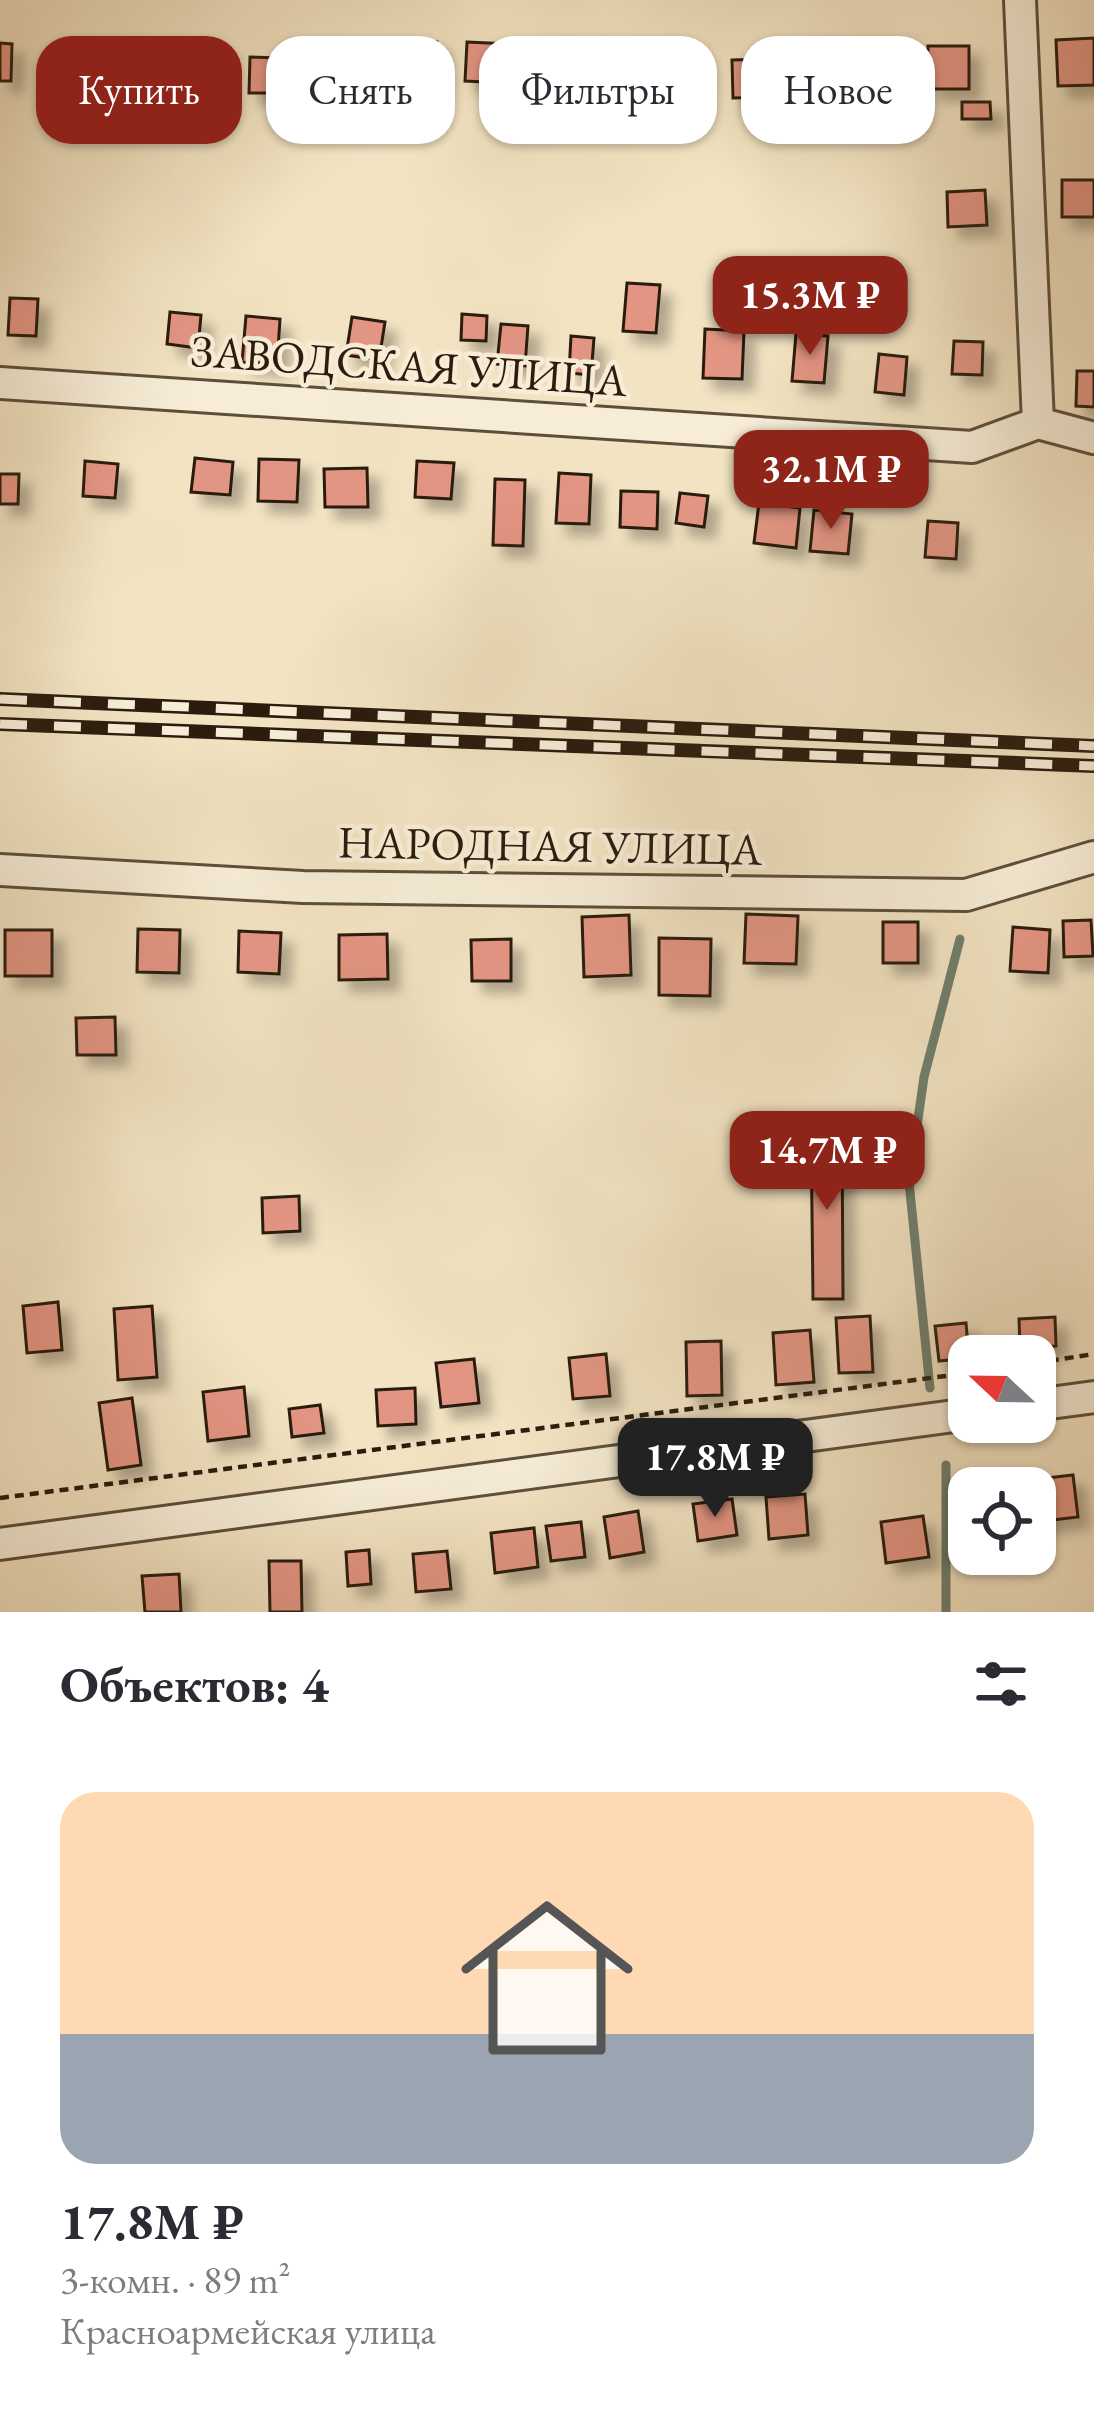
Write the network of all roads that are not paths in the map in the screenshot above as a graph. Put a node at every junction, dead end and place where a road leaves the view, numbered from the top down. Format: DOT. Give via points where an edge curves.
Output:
graph roads {
  1 [pos="1020,0"];
  2 [pos="0,382"];
  3 [pos="1038,423"];
  4 [pos="1094,438"];
  5 [pos="1094,856"];
  6 [pos="0,870"];
  7 [pos="1094,1397"];
  8 [pos="1056,1402"];
  9 [pos="948,1417"];
  10 [pos="0,1544"];
  1 -- 3 [label="street"];
  2 -- 3 [label="street, ЗАВОДСКАЯ УЛИЦА" via="972,447"];
  3 -- 4 [label="street"];
  5 -- 6 [label="street, НАРОДНАЯ УЛИЦА" via="966,895 303,887"];
  7 -- 8 [label="street"];
  9 -- 10 [label="street"];
}
